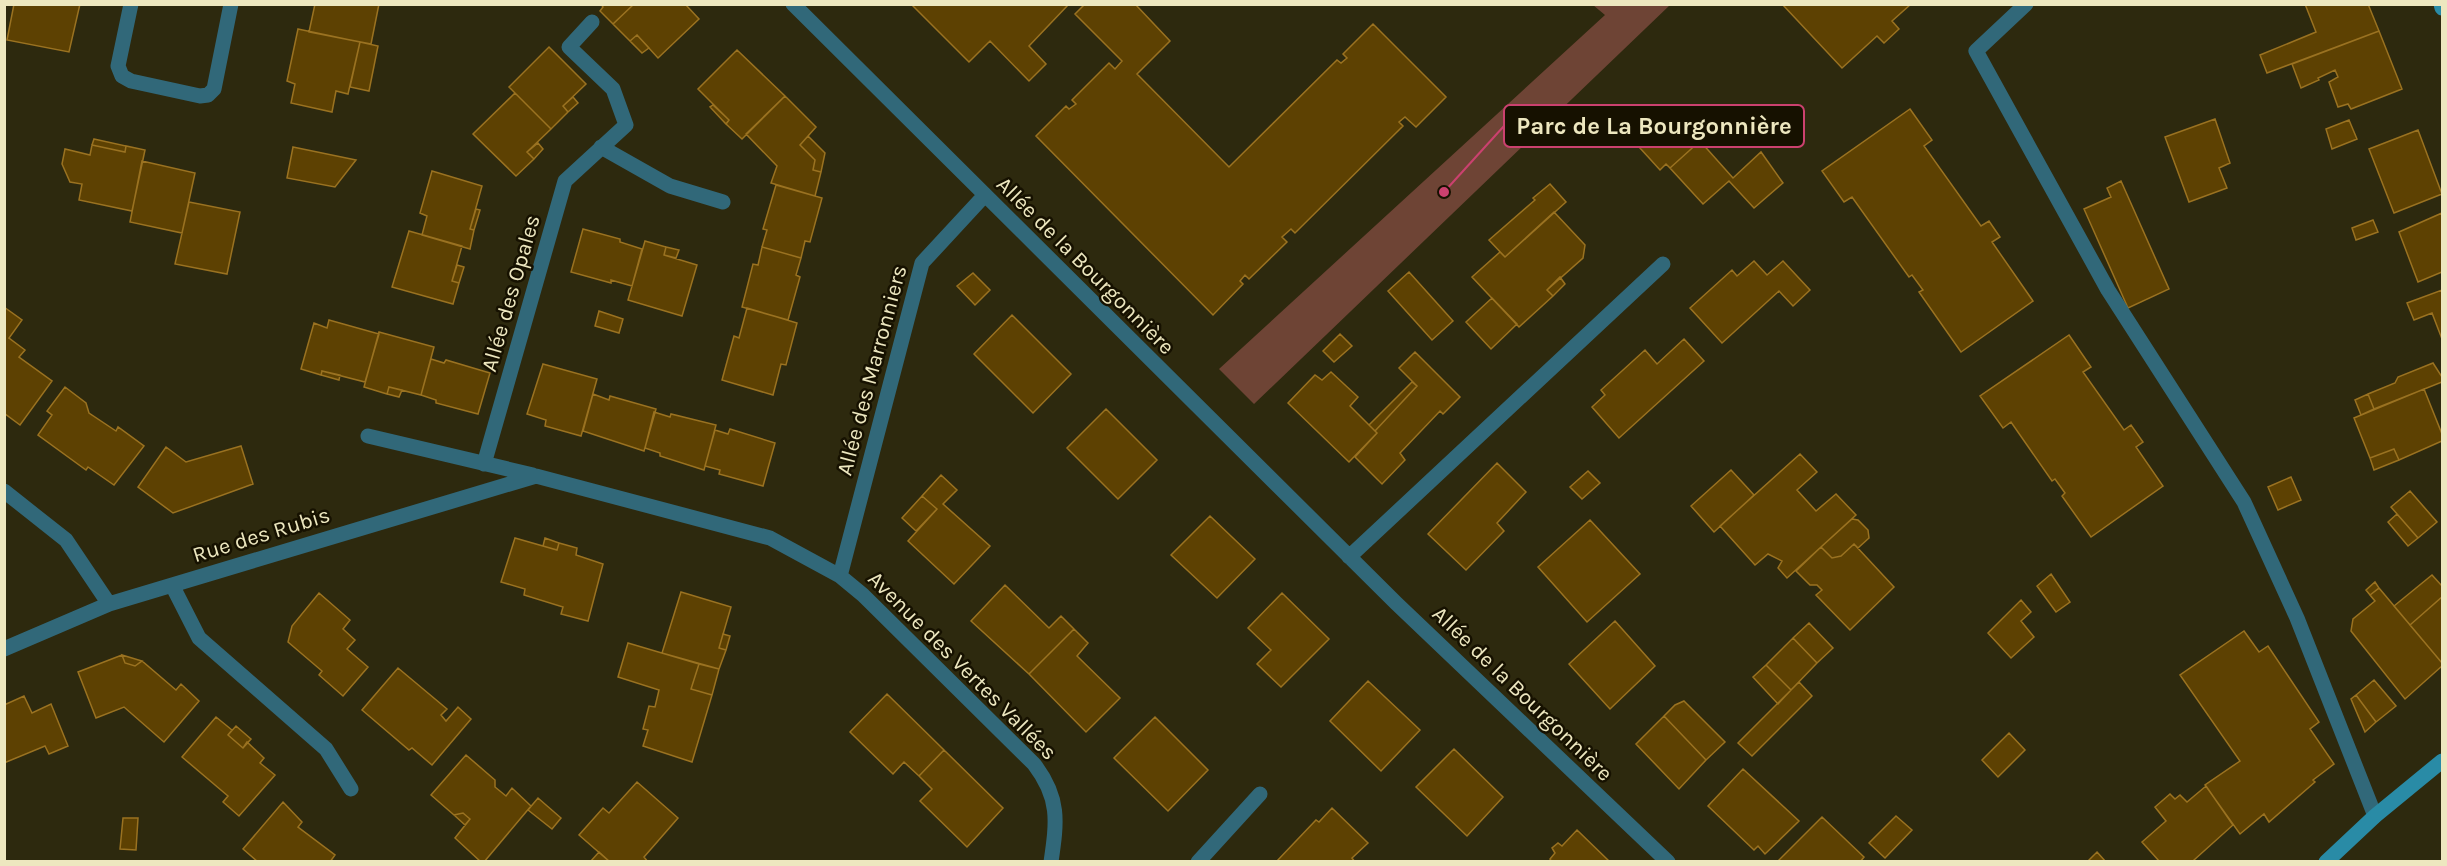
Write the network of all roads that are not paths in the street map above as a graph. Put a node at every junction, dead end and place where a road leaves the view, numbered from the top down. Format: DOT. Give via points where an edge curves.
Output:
graph roads {
  1 [pos="131,4"];
  2 [pos="231,4"];
  3 [pos="793,4"];
  4 [pos="2026,4"];
  5 [pos="592,22"];
  6 [pos="601,147"];
  7 [pos="984,196"];
  8 [pos="723,202"];
  9 [pos="1663,264"];
  10 [pos="369,436"];
  11 [pos="484,464"];
  12 [pos="536,476"];
  13 [pos="4,491"];
  14 [pos="1349,557"];
  15 [pos="840,576"];
  16 [pos="172,585"];
  17 [pos="109,604"];
  18 [pos="4,649"];
  19 [pos="2442,761"];
  20 [pos="351,789"];
  21 [pos="1260,794"];
  22 [pos="2375,816"];
  23 [pos="1051,861"];
  24 [pos="1198,861"];
  25 [pos="1668,861"];
  26 [pos="2326,861"];
  1 -- 2 [label="street" via="118,66 122,76 200,96 214,89"];
  3 -- 7 [label="street, Allée de la Bourgonnière"];
  4 -- 22 [label="street" via="1976,51 2108,290 2244,502 2297,618"];
  5 -- 6 [label="street, Allée des Opales" via="568,47 614,89 626,125"];
  6 -- 8 [label="street" via="670,186"];
  6 -- 11 [label="street, Allée des Opales" via="565,181"];
  7 -- 14 [label="street, Allée de la Bourgonnière"];
  7 -- 15 [label="street, Allée des Marronniers" via="922,263"];
  9 -- 14 [label="street"];
  10 -- 11 [label="street"];
  11 -- 12 [label="street"];
  12 -- 15 [label="street" via="770,538"];
  12 -- 16 [label="street, Rue des Rubis"];
  13 -- 17 [label="street" via="66,540"];
  14 -- 25 [label="street, Allée de la Bourgonnière"];
  15 -- 23 [label="street, Avenue des Vertes Vallées" via="1048,781 1056,821"];
  16 -- 17 [label="street, Rue des Rubis"];
  16 -- 20 [label="street" via="199,639 327,749"];
  17 -- 18 [label="street, Rue des Rubis"];
  19 -- 22 [label="street"];
  21 -- 24 [label="street"];
  22 -- 26 [label="street"];
}
